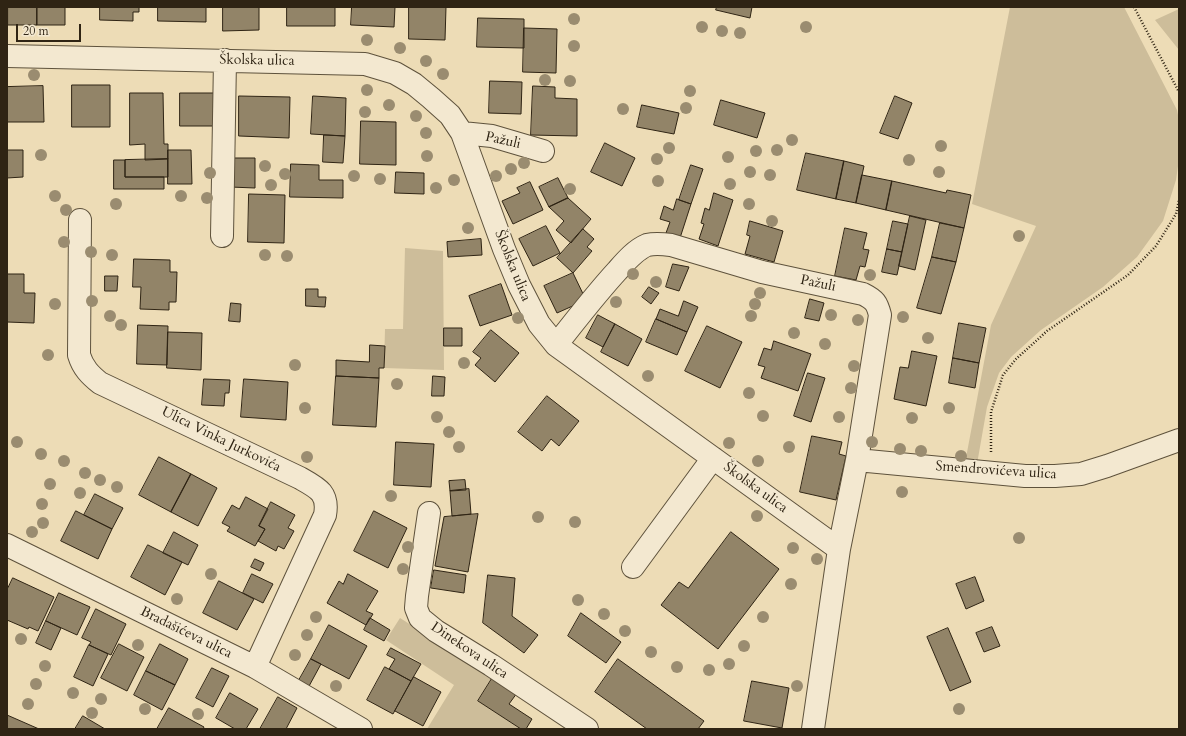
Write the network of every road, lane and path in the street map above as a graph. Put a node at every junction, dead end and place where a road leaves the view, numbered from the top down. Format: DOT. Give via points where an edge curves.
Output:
graph roads {
  1 [pos="1134,7"];
  2 [pos="7,56"];
  3 [pos="225,60"];
  4 [pos="1179,92"];
  5 [pos="462,133"];
  6 [pos="543,151"];
  7 [pos="1179,200"];
  8 [pos="80,220"];
  9 [pos="222,236"];
  10 [pos="556,345"];
  11 [pos="1179,440"];
  12 [pos="713,458"];
  13 [pos="857,460"];
  14 [pos="991,473"];
  15 [pos="429,513"];
  16 [pos="7,545"];
  17 [pos="839,549"];
  18 [pos="633,567"];
  19 [pos="255,668"];
  20 [pos="361,729"];
  21 [pos="587,729"];
  22 [pos="813,729"];
  1 -- 4 [label="path"];
  2 -- 3 [label="street, Školska ulica"];
  3 -- 5 [label="street, Školska ulica" via="341,62 380,67 414,84 450,115"];
  3 -- 9 [label="street"];
  5 -- 6 [label="street, Pažuli" via="492,136"];
  5 -- 10 [label="street, Školska ulica" via="519,285 539,324"];
  7 -- 14 [label="path" via="1176,214 1156,246 1128,275 1047,331 1016,359 1004,375 991,412"];
  8 -- 19 [label="street, Ulica Vinka Jurkovića" via="79,355 88,374 100,383 300,478 313,485 325,497 325,516"];
  10 -- 12 [label="street, Školska ulica"];
  10 -- 13 [label="street, Pažuli" via="608,280 627,260 648,245 671,245 762,272 863,294 873,299 880,315"];
  11 -- 14 [label="street, Smendrovićeva ulica" via="1081,474 1024,476"];
  12 -- 17 [label="street, Školska ulica"];
  12 -- 18 [label="street"];
  13 -- 14 [label="street, Smendrovićeva ulica"];
  13 -- 17 [label="street, Pažuli"];
  15 -- 21 [label="street, Dinekova ulica" via="417,596 416,608 420,618"];
  16 -- 19 [label="street, Bradašićeva ulica"];
  17 -- 22 [label="street"];
  19 -- 20 [label="street, Bradašićeva ulica"];
}
